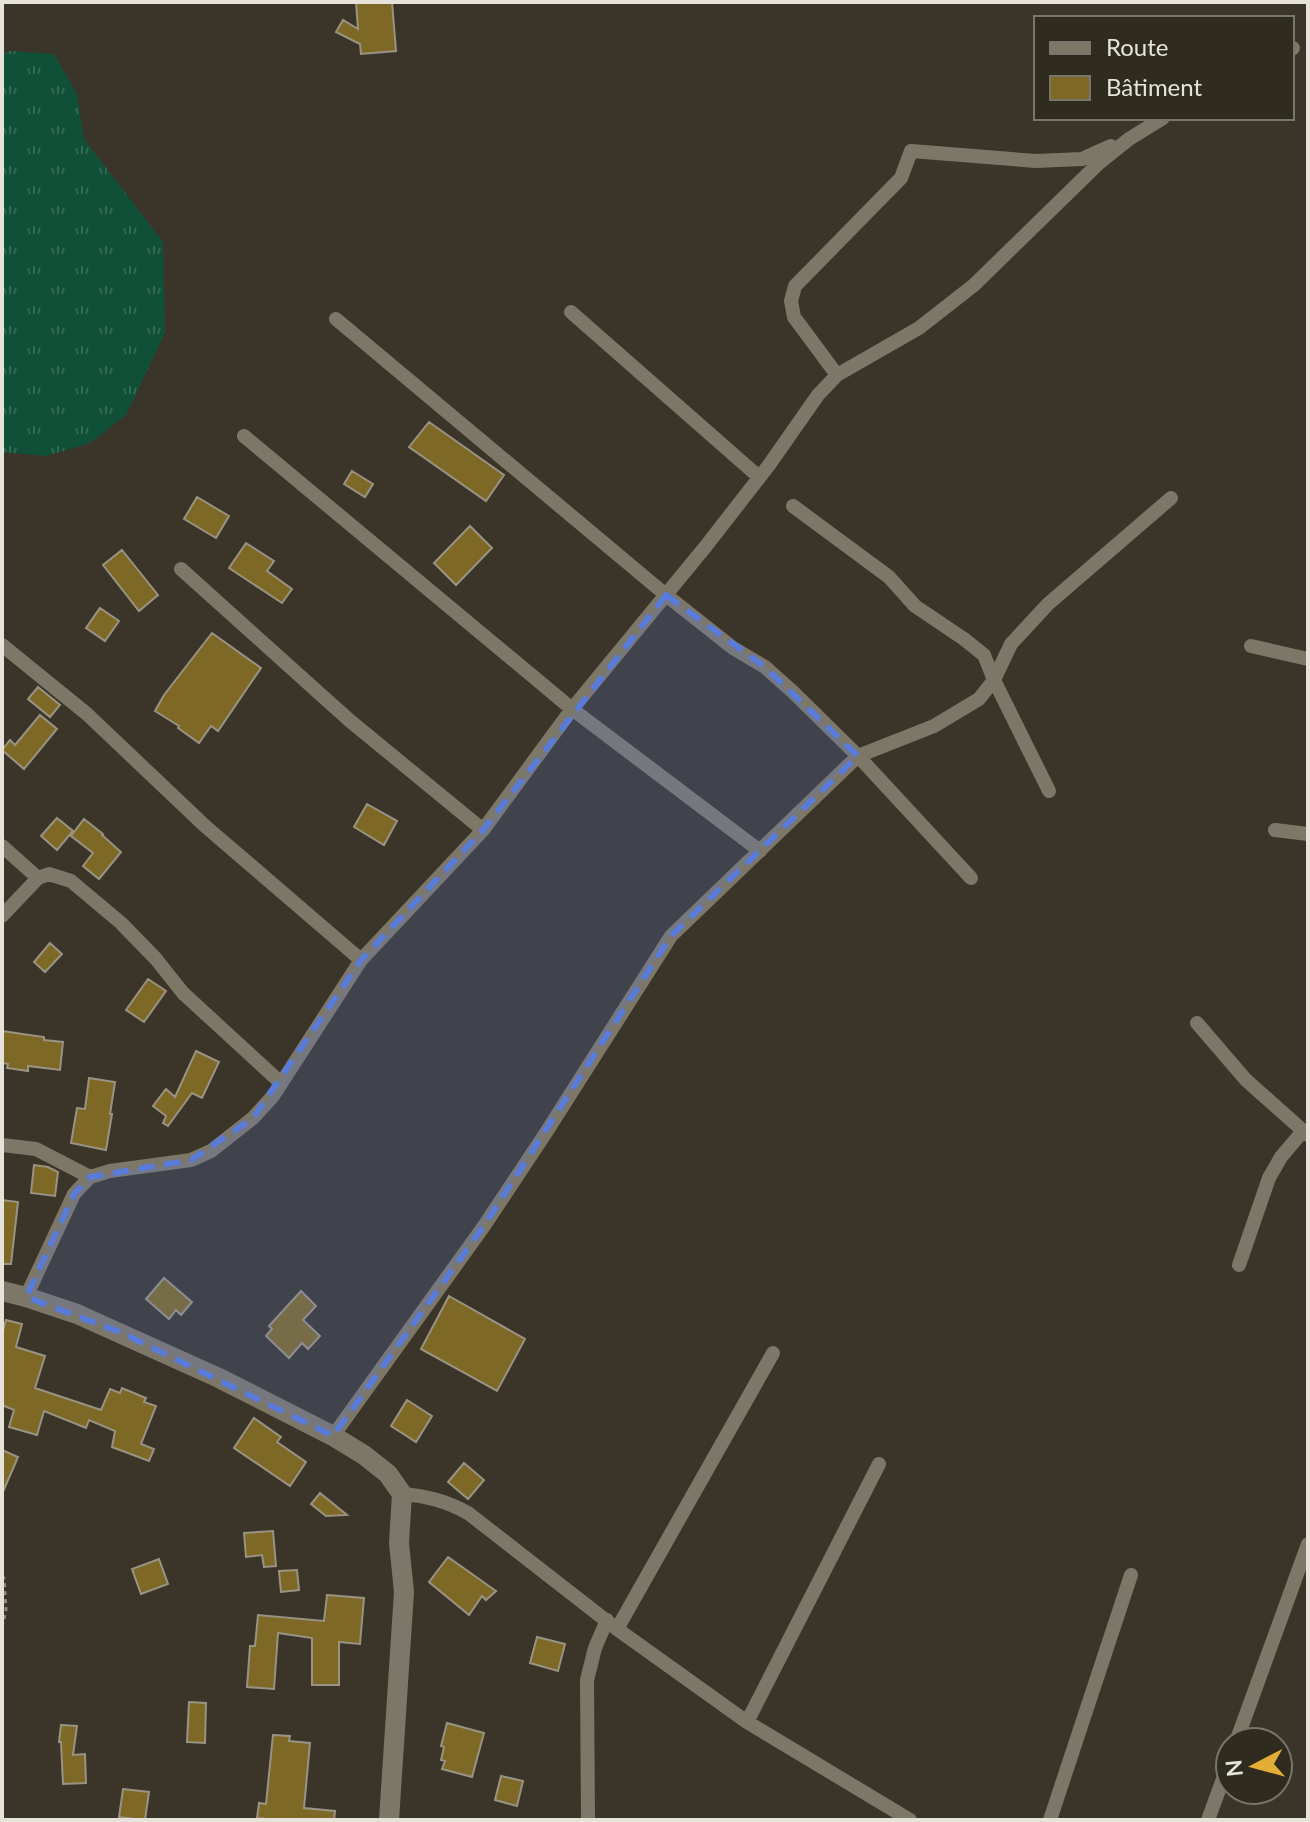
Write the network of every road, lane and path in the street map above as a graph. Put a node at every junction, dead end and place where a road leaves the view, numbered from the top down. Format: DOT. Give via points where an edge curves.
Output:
graph roads {
  1 [pos="1160,120"];
  2 [pos="1129,139"];
  3 [pos="571,312"];
  4 [pos="336,319"];
  5 [pos="837,375"];
  6 [pos="244,436"];
  7 [pos="759,477"];
  8 [pos="1171,498"];
  9 [pos="793,506"];
  10 [pos="181,569"];
  11 [pos="666,595"];
  12 [pos="2,645"];
  13 [pos="1251,646"];
  14 [pos="1308,659"];
  15 [pos="994,680"];
  16 [pos="572,709"];
  17 [pos="858,756"];
  18 [pos="1049,791"];
  19 [pos="483,830"];
  20 [pos="1275,830"];
  21 [pos="1308,834"];
  22 [pos="2,846"];
  23 [pos="760,851"];
  24 [pos="38,878"];
  25 [pos="971,878"];
  26 [pos="2,916"];
  27 [pos="361,960"];
  28 [pos="1197,1023"];
  29 [pos="281,1083"];
  30 [pos="1306,1133"];
  31 [pos="2,1145"];
  32 [pos="90,1177"];
  33 [pos="1239,1265"];
  34 [pos="2,1291"];
  35 [pos="26,1297"];
  36 [pos="773,1353"];
  37 [pos="333,1436"];
  38 [pos="879,1464"];
  39 [pos="402,1494"];
  40 [pos="1308,1544"];
  41 [pos="1131,1575"];
  42 [pos="2,1576"];
  43 [pos="612,1625"];
  44 [pos="2,1627"];
  45 [pos="747,1722"];
  46 [pos="1242,1726"];
  47 [pos="389,1820"];
  48 [pos="588,1820"];
  49 [pos="910,1820"];
  50 [pos="1050,1820"];
  1 -- 2 [label="street"];
  2 -- 5 [label="street" via="974,285 919,328"];
  2 -- 5 [label="street" via="1082,159 1036,161 911,151 901,178 795,286 794,317"];
  3 -- 7 [label="street"];
  4 -- 11 [label="street"];
  5 -- 7 [label="street"];
  6 -- 16 [label="street"];
  7 -- 11 [label="street"];
  8 -- 15 [label="street" via="1048,604 1011,644"];
  9 -- 15 [label="street" via="984,655"];
  10 -- 19 [label="street" via="349,720"];
  11 -- 16 [label="street"];
  11 -- 17 [label="street" via="765,667"];
  12 -- 27 [label="street" via="87,714 205,826"];
  13 -- 14 [label="street"];
  15 -- 17 [label="street" via="979,699 934,726"];
  15 -- 18 [label="street"];
  16 -- 19 [label="street"];
  16 -- 23 [label="street"];
  17 -- 23 [label="street"];
  17 -- 25 [label="street"];
  19 -- 27 [label="street"];
  20 -- 21 [label="street"];
  22 -- 24 [label="street"];
  23 -- 37 [label="street" via="671,936 484,1226"];
  24 -- 26 [label="street"];
  24 -- 29 [label="street" via="49,874 71,881 97,902 183,993"];
  27 -- 29 [label="street"];
  28 -- 30 [label="street" via="1246,1080"];
  29 -- 32 [label="street" via="253,1118 211,1151 191,1160"];
  30 -- 33 [label="street" via="1281,1157 1269,1178"];
  31 -- 32 [label="street" via="36,1149"];
  32 -- 35 [label="street" via="74,1194"];
  34 -- 35 [label="main road"];
  35 -- 37 [label="main road" via="122,1333"];
  36 -- 43 [label="street"];
  37 -- 39 [label="main road" via="388,1474"];
  38 -- 45 [label="street"];
  39 -- 43 [label="street" via="426,1496 468,1513"];
  39 -- 47 [label="main road" via="404,1592"];
  40 -- 46 [label="street"];
  41 -- 50 [label="street"];
  42 -- 44 [label="path"];
  43 -- 45 [label="street"];
  43 -- 48 [label="street" via="595,1648 587,1680"];
  45 -- 49 [label="street"];
}
